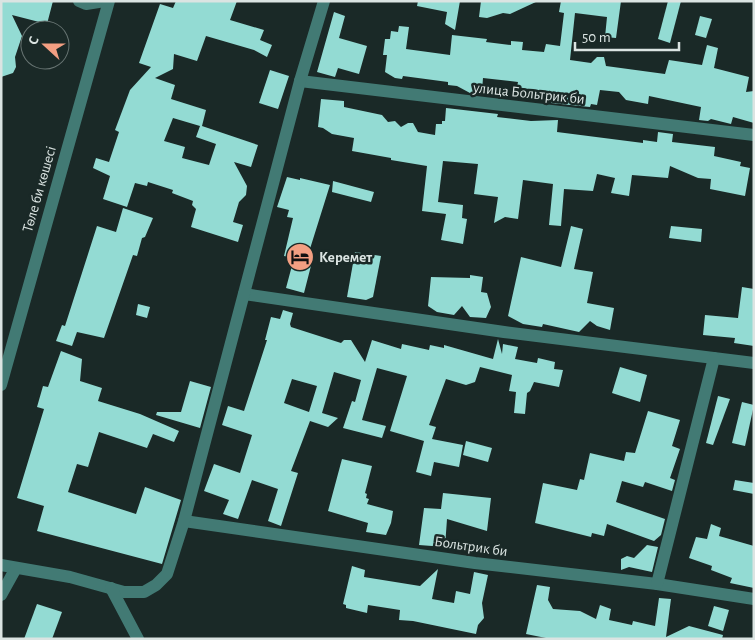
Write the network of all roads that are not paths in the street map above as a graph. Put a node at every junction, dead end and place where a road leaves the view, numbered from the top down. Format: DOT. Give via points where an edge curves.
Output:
graph roads {
  1 [pos="79,1"];
  2 [pos="105,1"];
  3 [pos="109,1"];
  4 [pos="324,1"];
  5 [pos="300,81"];
  6 [pos="754,135"];
  7 [pos="244,294"];
  8 [pos="714,358"];
  9 [pos="754,363"];
  10 [pos="1,385"];
  11 [pos="184,521"];
  12 [pos="1,565"];
  13 [pos="16,568"];
  14 [pos="658,584"];
  15 [pos="111,588"];
  16 [pos="1,595"];
  17 [pos="754,599"];
  18 [pos="138,639"];
  1 -- 2 [label="street" via="86,4"];
  3 -- 10 [label="street, Төле би көшесі"];
  4 -- 5 [label="street"];
  5 -- 6 [label="street, улица Больтрик би"];
  5 -- 7 [label="street"];
  7 -- 8 [label="street" via="504,332"];
  7 -- 11 [label="street"];
  8 -- 9 [label="street"];
  8 -- 14 [label="street"];
  11 -- 14 [label="street, Больтрик би" via="474,563"];
  11 -- 15 [label="street" via="166,574 156,585 144,592"];
  12 -- 13 [label="street"];
  13 -- 15 [label="street"];
  13 -- 16 [label="street"];
  14 -- 17 [label="street, Больтрик би"];
  15 -- 18 [label="street"];
}
